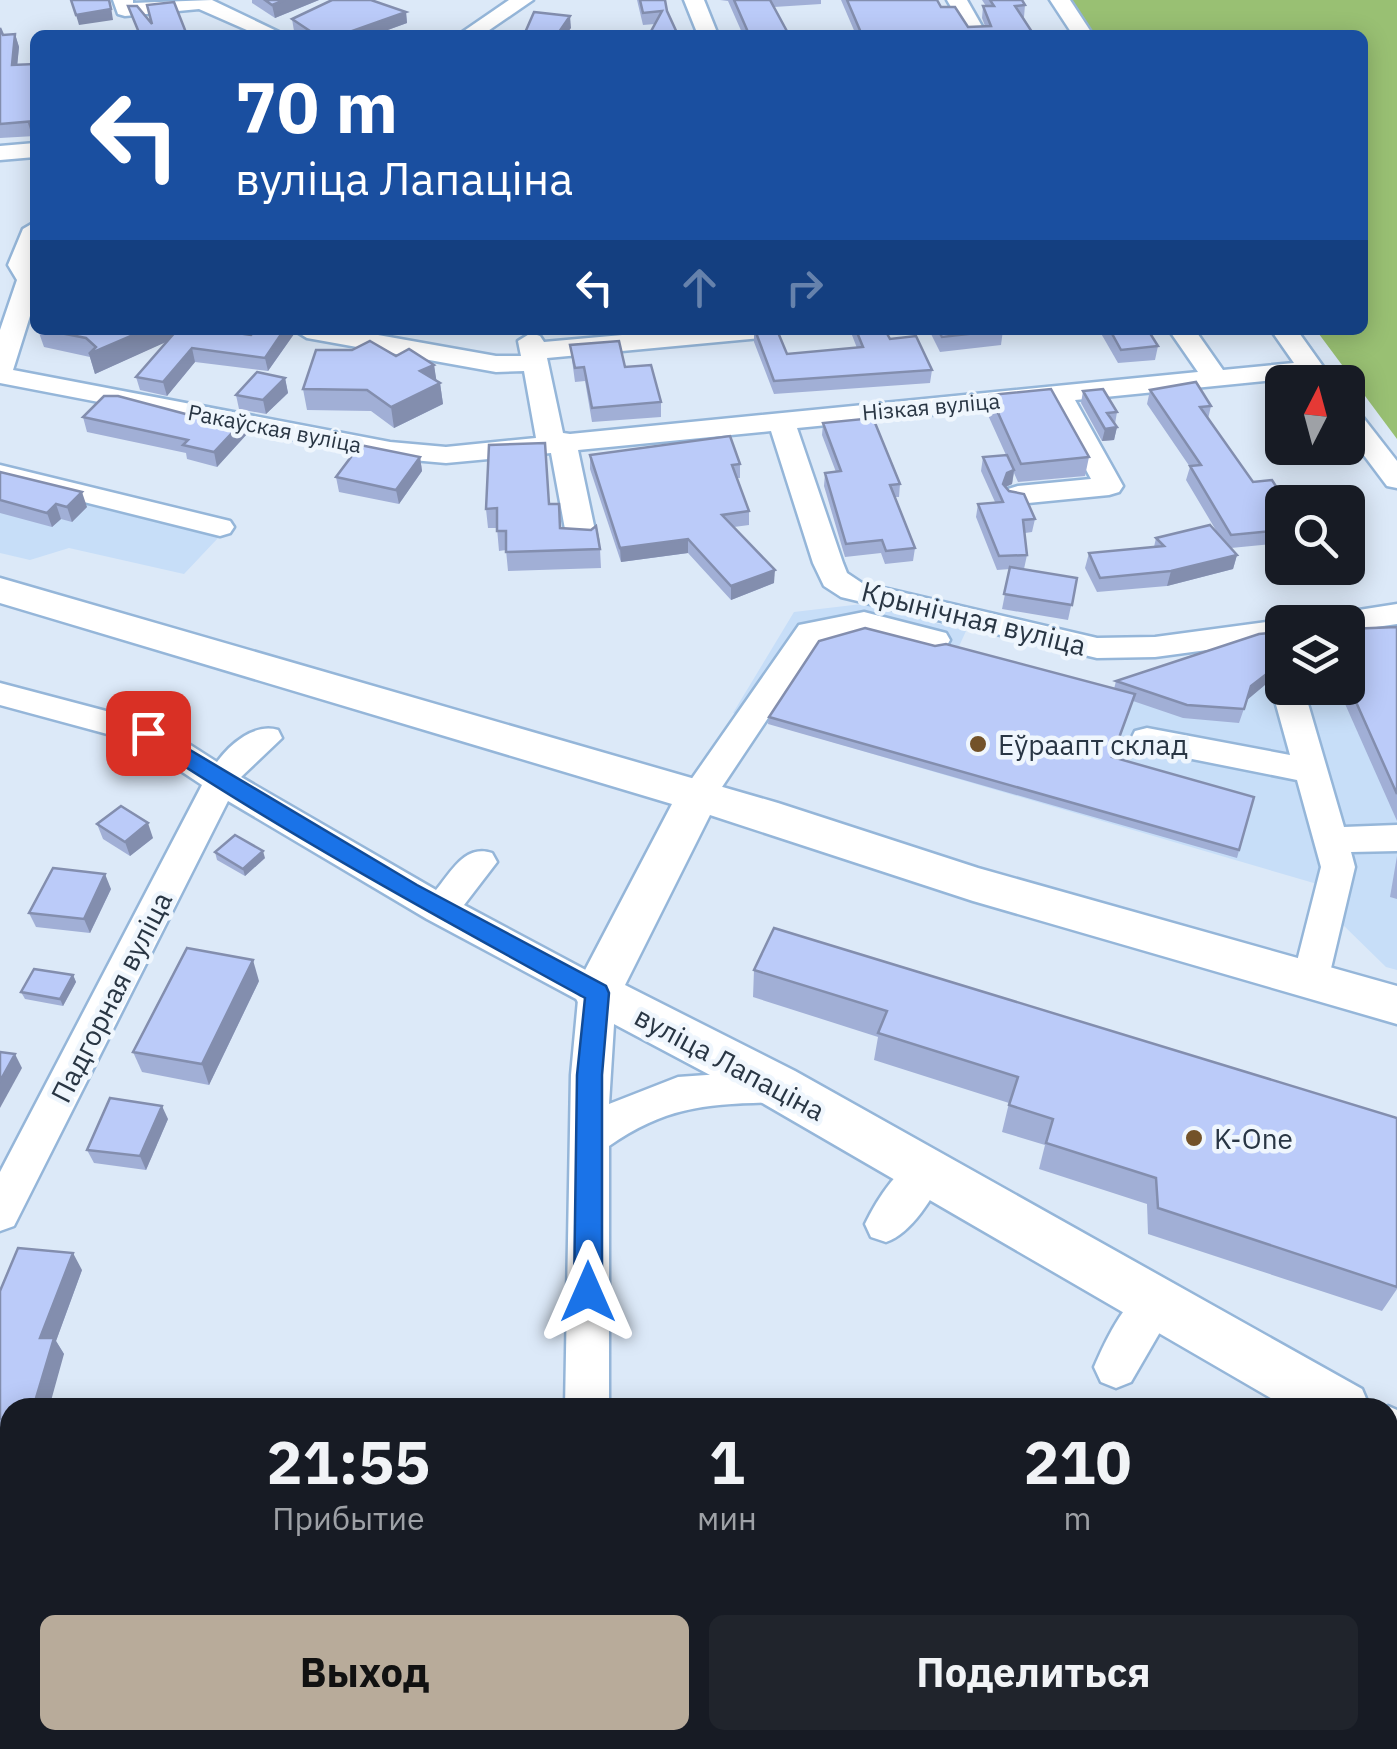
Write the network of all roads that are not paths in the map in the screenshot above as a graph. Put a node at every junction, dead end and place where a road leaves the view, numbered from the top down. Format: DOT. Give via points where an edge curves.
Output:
graph roads {
  1 [pos="124,0"];
  2 [pos="523,0"];
  3 [pos="694,0"];
  4 [pos="957,0"];
  5 [pos="1060,0"];
  6 [pos="273,30"];
  7 [pos="476,30"];
  8 [pos="706,30"];
  9 [pos="974,30"];
  10 [pos="1080,30"];
  11 [pos="30,150"];
  12 [pos="0,153"];
  13 [pos="30,242"];
  14 [pos="30,278"];
  15 [pos="30,287"];
  16 [pos="335,335"];
  17 [pos="698,335"];
  18 [pos="1185,335"];
  19 [pos="1287,335"];
  20 [pos="533,348"];
  21 [pos="1308,365"];
  22 [pos="0,372"];
  23 [pos="1265,378"];
  24 [pos="1216,379"];
  25 [pos="1058,394"];
  26 [pos="781,420"];
  27 [pos="1365,439"];
  28 [pos="557,442"];
  29 [pos="0,473"];
  30 [pos="1397,480"];
  31 [pos="1018,495"];
  32 [pos="220,527"];
  33 [pos="582,540"];
  34 [pos="0,590"];
  35 [pos="862,607"];
  36 [pos="1397,614"];
  37 [pos="0,617"];
  38 [pos="1365,618"];
  39 [pos="1265,632"];
  40 [pos="935,640"];
  41 [pos="0,694"];
  42 [pos="1292,705"];
  43 [pos="266,738"];
  44 [pos="1146,739"];
  45 [pos="1311,771"];
  46 [pos="221,780"];
  47 [pos="693,806"];
  48 [pos="1397,838"];
  49 [pos="1331,840"];
  50 [pos="480,862"];
  51 [pos="440,909"];
  52 [pos="1310,981"];
  53 [pos="597,993"];
  54 [pos="1397,1006"];
  55 [pos="777,1086"];
  56 [pos="590,1138"];
  57 [pos="926,1171"];
  58 [pos="0,1213"];
  59 [pos="886,1224"];
  60 [pos="1157,1301"];
  61 [pos="1116,1367"];
  62 [pos="587,1398"];
  63 [pos="1325,1398"];
  1 -- 6 [label="street" via="125,10 202,3"];
  2 -- 7 [label="street"];
  3 -- 8 [label="street"];
  4 -- 9 [label="street"];
  5 -- 10 [label="street"];
  11 -- 12 [label="street"];
  13 -- 14 [label="street, Ракаўская вуліца" via="20,265"];
  15 -- 22 [label="street, Ракаўская вуліца"];
  16 -- 20 [label="street" via="496,364"];
  17 -- 20 [label="street"];
  18 -- 24 [label="street"];
  19 -- 21 [label="street"];
  20 -- 28 [label="street"];
  22 -- 28 [label="street, Ракаўская вуліца" via="422,455"];
  23 -- 24 [label="street, Нізкая вуліца"];
  24 -- 25 [label="street, Нізкая вуліца"];
  25 -- 26 [label="street, Нізкая вуліца"];
  25 -- 31 [label="street" via="1109,486"];
  26 -- 28 [label="street, Нізкая вуліца"];
  26 -- 35 [label="street, Крынічная вуліца" via="835,579"];
  27 -- 30 [label="street"];
  28 -- 33 [label="street"];
  29 -- 32 [label="street"];
  34 -- 47 [label="main road"];
  35 -- 39 [label="street, Крынічная вуліца" via="1097,648 1155,648"];
  35 -- 40 [label="street"];
  35 -- 47 [label="street" via="810,632"];
  36 -- 38 [label="street"];
  37 -- 47 [label="main road"];
  41 -- 46 [label="street, вуліца Лапаціна" via="148,733"];
  42 -- 45 [label="street"];
  43 -- 46 [label="street, Падгорная вуліца"];
  44 -- 45 [label="street"];
  45 -- 49 [label="street"];
  46 -- 51 [label="street, вуліца Лапаціна"];
  46 -- 58 [label="street, Падгорная вуліца"];
  47 -- 52 [label="main road" via="768,840 973,884"];
  47 -- 53 [label="main road"];
  48 -- 49 [label="street"];
  49 -- 52 [label="street" via="1338,867"];
  50 -- 51 [label="street"];
  51 -- 53 [label="street, вуліца Лапаціна"];
  52 -- 54 [label="main road"];
  53 -- 55 [label="main road, вуліца Лапаціна"];
  53 -- 56 [label="street"];
  55 -- 56 [label="street" via="681,1091 640,1102"];
  55 -- 57 [label="main road, вуліца Лапаціна"];
  56 -- 62 [label="street"];
  57 -- 59 [label="street"];
  57 -- 60 [label="main road, вуліца Лапаціна"];
  60 -- 61 [label="street"];
  60 -- 63 [label="main road, вуліца Лапаціна"];
}
